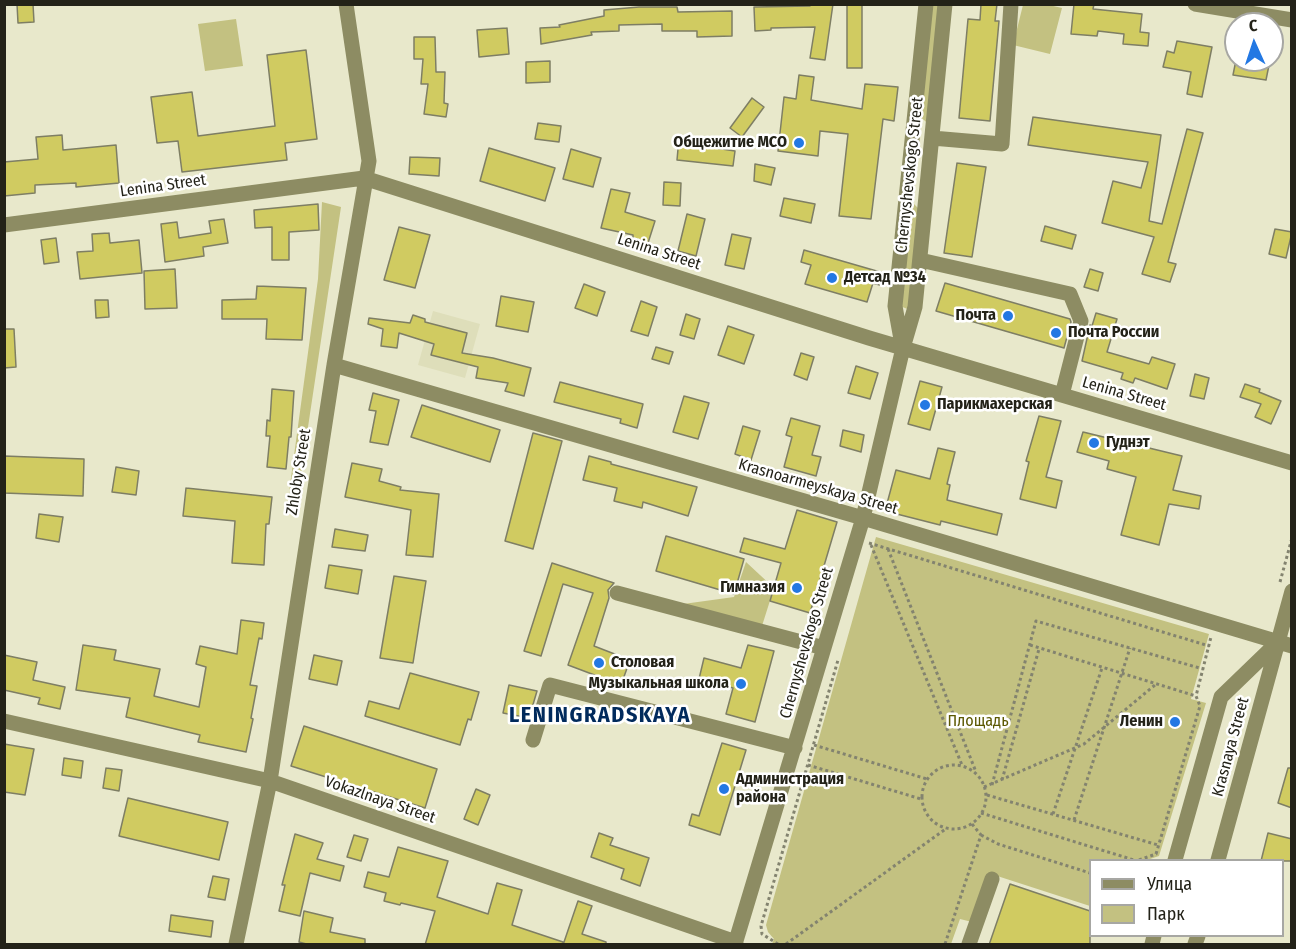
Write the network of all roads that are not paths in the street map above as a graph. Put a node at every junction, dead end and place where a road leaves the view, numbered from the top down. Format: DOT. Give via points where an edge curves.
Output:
graph roads {
  1 [pos="346,4"];
  2 [pos="926,4"];
  3 [pos="945,4"];
  4 [pos="1011,4"];
  5 [pos="1195,4"];
  6 [pos="1292,20"];
  7 [pos="932,138"];
  8 [pos="364,178"];
  9 [pos="4,225"];
  10 [pos="920,260"];
  11 [pos="903,348"];
  12 [pos="334,365"];
  13 [pos="1062,395"];
  14 [pos="1292,463"];
  15 [pos="870,520"];
  16 [pos="1292,591"];
  17 [pos="617,593"];
  18 [pos="1285,644"];
  19 [pos="824,648"];
  20 [pos="4,721"];
  21 [pos="533,740"];
  22 [pos="795,748"];
  23 [pos="270,781"];
  24 [pos="1176,859"];
  25 [pos="1219,859"];
  26 [pos="992,879"];
  27 [pos="736,943"];
  28 [pos="236,945"];
  29 [pos="969,945"];
  1 -- 8 [label="street, Zhloby Street" via="369,160"];
  2 -- 11 [label="street, Chernyshevskogo Street" via="895,306"];
  3 -- 7 [label="street, Chernyshevskogo Street"];
  4 -- 7 [label="street" via="1002,144"];
  5 -- 6 [label="street"];
  7 -- 10 [label="street, Chernyshevskogo Street"];
  8 -- 9 [label="street, Lenina Street"];
  8 -- 11 [label="street, Lenina Street"];
  8 -- 12 [label="street, Zhloby Street"];
  10 -- 11 [label="street, Chernyshevskogo Street" via="915,307"];
  10 -- 13 [label="street" via="1070,294 1081,321"];
  11 -- 13 [label="street, Lenina Street"];
  11 -- 15 [label="street, Chernyshevskogo Street"];
  12 -- 15 [label="street, Krasnoarmeyskaya Street"];
  12 -- 23 [label="street, Zhloby Street"];
  13 -- 14 [label="street, Lenina Street"];
  15 -- 18 [label="street, Krasnoarmeyskaya Street"];
  15 -- 19 [label="street, Chernyshevskogo Street"];
  16 -- 18 [label="street, Krasnaya Street"];
  17 -- 19 [label="street"];
  18 -- 24 [label="street" via="1221,697"];
  18 -- 25 [label="street, Krasnaya Street"];
  19 -- 22 [label="street, Chernyshevskogo Street"];
  20 -- 23 [label="street, Vokazlnaya Street"];
  21 -- 22 [label="street" via="550,685"];
  22 -- 27 [label="street, Chernyshevskogo Street"];
  23 -- 27 [label="street, Vokazlnaya Street"];
  23 -- 28 [label="street, Zhloby Street"];
  26 -- 29 [label="street"];
}
